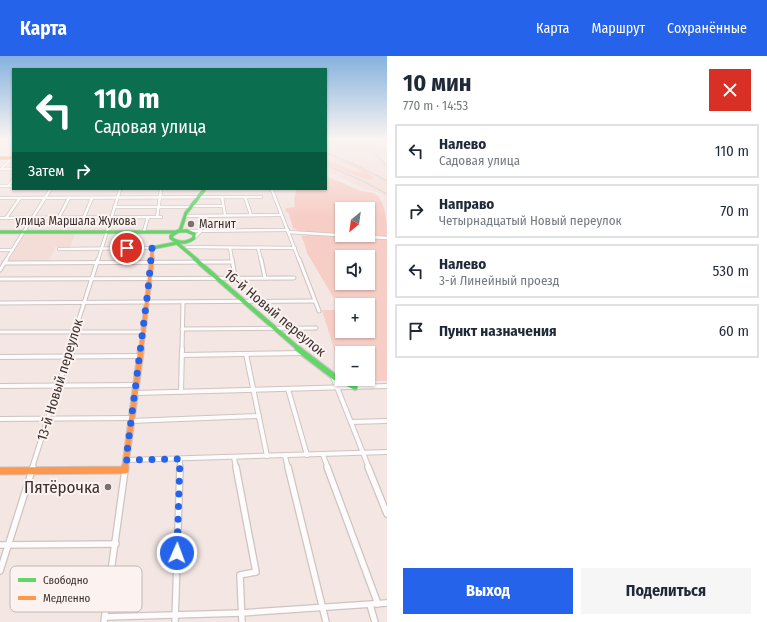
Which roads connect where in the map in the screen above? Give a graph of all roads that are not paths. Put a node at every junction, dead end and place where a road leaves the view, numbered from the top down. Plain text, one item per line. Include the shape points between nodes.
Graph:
1 (12, 169) edge
2 (0, 170) edge
3 (12, 181) edge
4 (0, 186) edge
5 (8, 186) junction
6 (12, 186) edge
7 (50, 190) edge
8 (120, 190) edge
9 (161, 190) edge
10 (203, 190) edge
11 (271, 190) edge
12 (160, 197) junction
13 (198, 197) junction
14 (222, 197) junction
15 (245, 197) junction
16 (261, 197) dead end
17 (0, 198) edge
18 (20, 198) junction
19 (45, 198) junction
20 (69, 198) junction
21 (92, 198) junction
22 (117, 198) junction
23 (223, 206) junction
24 (114, 207) junction
25 (158, 207) junction
26 (190, 207) junction
27 (225, 215) junction
28 (251, 215) junction
29 (281, 215) junction
30 (185, 216) junction
31 (59, 217) junction
32 (84, 217) junction
33 (111, 217) junction
34 (148, 217) junction
35 (0, 218) edge
36 (6, 218) junction
37 (33, 218) junction
38 (180, 230) junction
39 (106, 231) junction
40 (144, 231) junction
41 (152, 231) junction
42 (188, 231) junction
43 (201, 231) junction
44 (288, 231) junction
45 (0, 232) edge
46 (23, 232) junction
47 (171, 238) junction
48 (387, 238) edge
49 (193, 240) junction
50 (177, 242) junction
51 (152, 248) junction
52 (186, 248) junction
53 (230, 248) junction
54 (258, 248) junction
55 (295, 248) junction
56 (59, 249) dead end
57 (101, 249) junction
58 (0, 250) edge
59 (13, 250) junction
60 (152, 262) junction
61 (198, 262) junction
62 (232, 262) junction
63 (4, 263) junction
64 (97, 263) junction
65 (0, 270) edge
66 (216, 277) junction
67 (235, 277) junction
68 (92, 278) junction
69 (150, 278) junction
70 (265, 278) junction
71 (294, 278) dead end
72 (0, 279) edge
73 (315, 301) junction
74 (147, 302) junction
75 (183, 302) junction
76 (243, 302) junction
77 (0, 303) edge
78 (84, 303) junction
79 (319, 311) dead end
80 (316, 328) dead end
81 (182, 329) junction
82 (275, 329) junction
83 (0, 332) edge
84 (75, 332) junction
85 (143, 332) junction
86 (303, 352) junction
87 (246, 354) junction
88 (182, 355) junction
89 (140, 356) junction
90 (0, 357) edge
91 (67, 357) junction
92 (332, 375) junction
93 (136, 385) junction
94 (0, 386) edge
95 (58, 386) junction
96 (387, 386) edge
97 (355, 387) junction
98 (337, 388) junction
99 (288, 389) junction
100 (254, 390) junction
101 (181, 392) junction
102 (135, 394) junction
103 (259, 416) junction
104 (48, 418) junction
105 (0, 419) edge
106 (132, 419) junction
107 (387, 421) edge
108 (351, 422) junction
109 (387, 452) edge
110 (364, 454) junction
111 (307, 455) junction
112 (323, 455) junction
113 (267, 456) junction
114 (285, 456) junction
115 (234, 457) junction
116 (180, 459) junction
117 (126, 460) junction
118 (31, 470) junction
119 (125, 470) junction
120 (0, 471) edge
121 (387, 514) edge
122 (116, 544) junction
123 (0, 545) edge
124 (8, 545) junction
125 (113, 566) edge
126 (0, 571) edge
127 (387, 603) edge
128 (378, 604) junction
129 (370, 605) junction
130 (323, 608) junction
131 (241, 613) junction
132 (175, 619) edge
133 (105, 620) edge
134 (242, 622) edge
135 (326, 622) edge
136 (376, 622) edge

1 - 2 street
3 - 5 street
4 - 5 street
5 - 6 street
7 - 19 street
8 - 22 street, 13-й Новый переулок
9 - 12 street
10 - 13 street
11 - 29 street
12 - 13 street
12 - 22 street
12 - 25 street
13 - 14 street
13 - 26 street
14 - 15 street
14 - 23 street
15 - 16 street
15 - 28 street
17 - 18 street
18 - 19 street
18 - 36 street
19 - 20 street
19 - 37 street
20 - 21 street
20 - 31 street
21 - 22 street
21 - 32 street
22 - 24 street, 13-й Новый переулок
23 - 26 street
23 - 27 street
24 - 25 street
24 - 33 street, 13-й Новый переулок
25 - 26 street
25 - 34 street via 159,217
26 - 30 street
27 - 28 street
27 - 30 street
28 - 29 street
29 - 44 street
30 - 38 street
31 - 32 street
31 - 37 street
32 - 33 street
33 - 34 street
33 - 39 street, 13-й Новый переулок
34 - 40 street
35 - 36 street
36 - 37 street
37 - 46 street
38 - 41 street, улица Маршала Жукова
38 - 42 street
38 - 47 street via 172,234
39 - 40 street, улица Маршала Жукова
39 - 46 street, улица Маршала Жукова
39 - 57 street, 13-й Новый переулок
40 - 41 street, улица Маршала Жукова
41 - 47 street, улица Маршала Жукова
42 - 43 street
42 - 49 street via 193,234
43 - 44 street
43 - 49 street
44 - 48 street
44 - 55 street
45 - 46 street, улица Маршала Жукова
46 - 59 street
47 - 50 street, улица Маршала Жукова
47 - 51 street
49 - 50 street
49 - 52 street
50 - 51 street
50 - 52 street, 16-й Новый переулок
51 - 57 street
51 - 60 street
52 - 53 street
52 - 61 street, 16-й Новый переулок
53 - 54 street
53 - 62 street
54 - 55 street
54 - 70 street
55 - 73 street
56 - 57 street
57 - 64 street, 13-й Новый переулок
58 - 59 street
59 - 63 street
60 - 61 street
60 - 64 street
60 - 69 street
61 - 62 street
61 - 66 street, 16-й Новый переулок
62 - 67 street
63 - 64 street
63 - 65 street
64 - 68 street, 13-й Новый переулок
66 - 67 street
66 - 69 street
66 - 76 street, 16-й Новый переулок
67 - 70 street
68 - 69 street
68 - 72 street
68 - 78 street, 13-й Новый переулок
69 - 74 street
70 - 71 street
73 - 76 street
73 - 79 street
74 - 75 street
74 - 78 street
74 - 85 street
75 - 76 street
75 - 81 street
76 - 82 street, 16-й Новый переулок
77 - 78 street
78 - 84 street, 13-й Новый переулок
80 - 82 street
81 - 82 street
81 - 88 street
82 - 86 street, 16-й Новый переулок
83 - 84 street
84 - 85 street
84 - 91 street, 13-й Новый переулок
85 - 89 street
86 - 87 street
86 - 92 street, 16-й Новый переулок
87 - 88 street
87 - 100 street
88 - 101 street
89 - 91 street
89 - 93 street
90 - 91 street
91 - 95 street, 13-й Новый переулок
92 - 97 street, 16-й Новый переулок
92 - 98 street
93 - 95 street
93 - 102 street
94 - 95 street
95 - 104 street, 13-й Новый переулок
96 - 97 street
97 - 98 street
98 - 99 street
98 - 108 street
99 - 100 street
99 - 111 street
100 - 101 street
100 - 103 street
101 - 102 street
102 - 106 street
103 - 106 street
103 - 113 street
104 - 105 street
104 - 106 street
104 - 118 street, 13-й Новый переулок
106 - 117 street
107 - 108 street
108 - 110 street
109 - 110 street
110 - 112 street
110 - 121 street
111 - 112 street
111 - 114 street
112 - 128 street
113 - 114 street
113 - 115 street
114 - 130 street
115 - 116 street
115 - 131 street via 256,572 240,575
116 - 117 street
116 - 132 street
117 - 119 street
118 - 119 street
118 - 120 street
118 - 124 street, 13-й Новый переулок
119 - 122 street
122 - 124 street
122 - 125 street
123 - 124 street
124 - 126 street, 13-й Новый переулок
127 - 128 street
128 - 129 street
129 - 130 street
129 - 136 street
130 - 131 street
130 - 135 street
131 - 132 street
131 - 134 street
132 - 133 street

